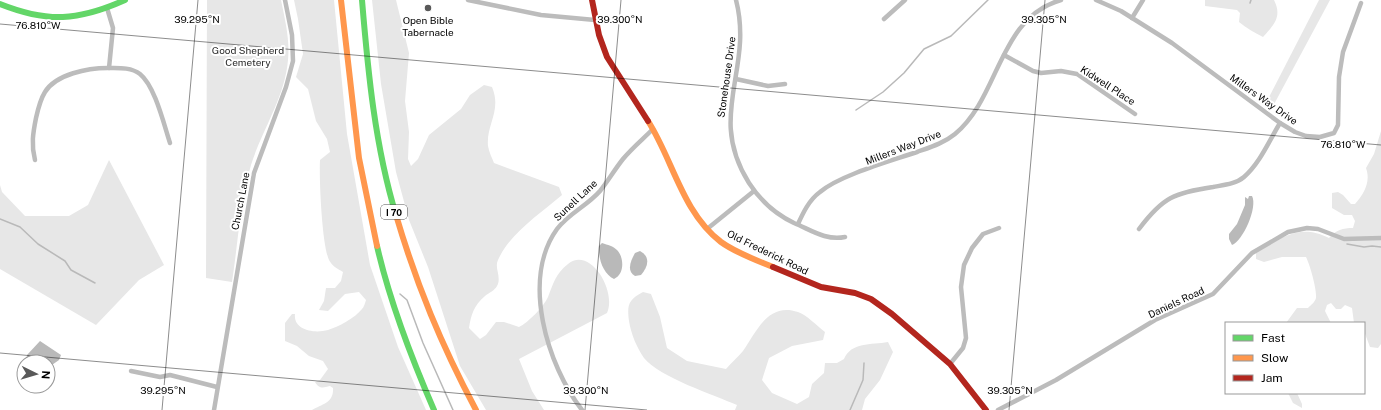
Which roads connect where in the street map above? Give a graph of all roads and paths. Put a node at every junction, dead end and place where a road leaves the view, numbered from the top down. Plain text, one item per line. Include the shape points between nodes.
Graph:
1 (125, 0) edge
2 (285, 0) edge
3 (341, 0) edge
4 (362, 0) edge
5 (468, 0) edge
6 (592, 0) edge
7 (736, 0) edge
8 (905, 0) edge
9 (1061, 0) edge
10 (1096, 0) edge
11 (1143, 0) edge
12 (1361, 3) dead end
13 (0, 4) edge
14 (108, 8) junction
15 (1132, 18) junction
16 (884, 19) dead end
17 (595, 20) junction
18 (1004, 55) junction
19 (109, 68) junction
20 (736, 79) junction
21 (785, 84) dead end
22 (1135, 114) dead end
23 (1280, 124) junction
24 (653, 130) junction
25 (170, 143) dead end
26 (34, 160) dead end
27 (754, 191) junction
28 (798, 224) junction
29 (999, 228) dead end
30 (707, 229) junction
31 (1139, 229) dead end
32 (845, 237) dead end
33 (1381, 238) edge
34 (950, 364) junction
35 (130, 371) dead end
36 (217, 387) junction
37 (214, 410) edge
38 (434, 410) edge
39 (476, 410) edge
40 (582, 410) edge
41 (986, 410) edge
42 (998, 410) edge

1 - 14 main road
2 - 36 street, Church Lane via 292,35 293,61 254,173
3 - 38 main road, I 70 via 355,138 376,250 409,354
4 - 39 main road, I 70 via 376,129 394,211 428,311 457,377
5 - 17 street via 541,15
6 - 17 main road, Old Frederick Road
7 - 20 street, Stonehouse Drive via 741,40
8 - 16 street
9 - 18 street, Millers Way Drive via 1045,6 1028,18
10 - 15 street, Millers Way Drive
11 - 15 street
12 - 23 street, Millers Way Drive via 1344,52 1339,77 1338,125 1334,133 1320,137 1306,136
13 - 14 main road via 36,17 60,20 81,17
14 - 19 street via 113,28
15 - 23 street, Millers Way Drive via 1185,52
17 - 24 main road, Old Frederick Road via 607,57
18 - 22 street, Kidwell Place via 1041,74 1065,71 1077,74
18 - 28 street, Millers Way Drive via 970,118 956,133 939,144 835,182 814,197
19 - 25 street via 134,70 144,78 151,90
19 - 26 street via 88,70 64,78 45,91 33,133
20 - 21 street via 768,86
20 - 27 street, Stonehouse Drive via 730,112 731,141 738,163
23 - 31 street via 1244,178 1228,185 1184,192 1171,197 1159,205
24 - 30 main road, Old Frederick Road via 693,210
24 - 40 street, Sunell Lane via 632,149 596,195 564,220 544,253 540,282 544,328 569,391
27 - 28 street, Stonehouse Drive via 776,212
27 - 30 street
28 - 32 street, Stonehouse Drive via 831,238
29 - 34 street via 983,234 972,248 964,265 961,287 966,338 963,348
30 - 34 main road, Old Frederick Road via 735,250 795,277 872,299
33 - 42 street, Daniels Road via 1344,239 1312,228 1288,232 1252,253 1213,294 1155,320 1056,380
34 - 41 main road, Old Frederick Road
35 - 36 street via 160,377 170,374
36 - 37 street, Church Lane

